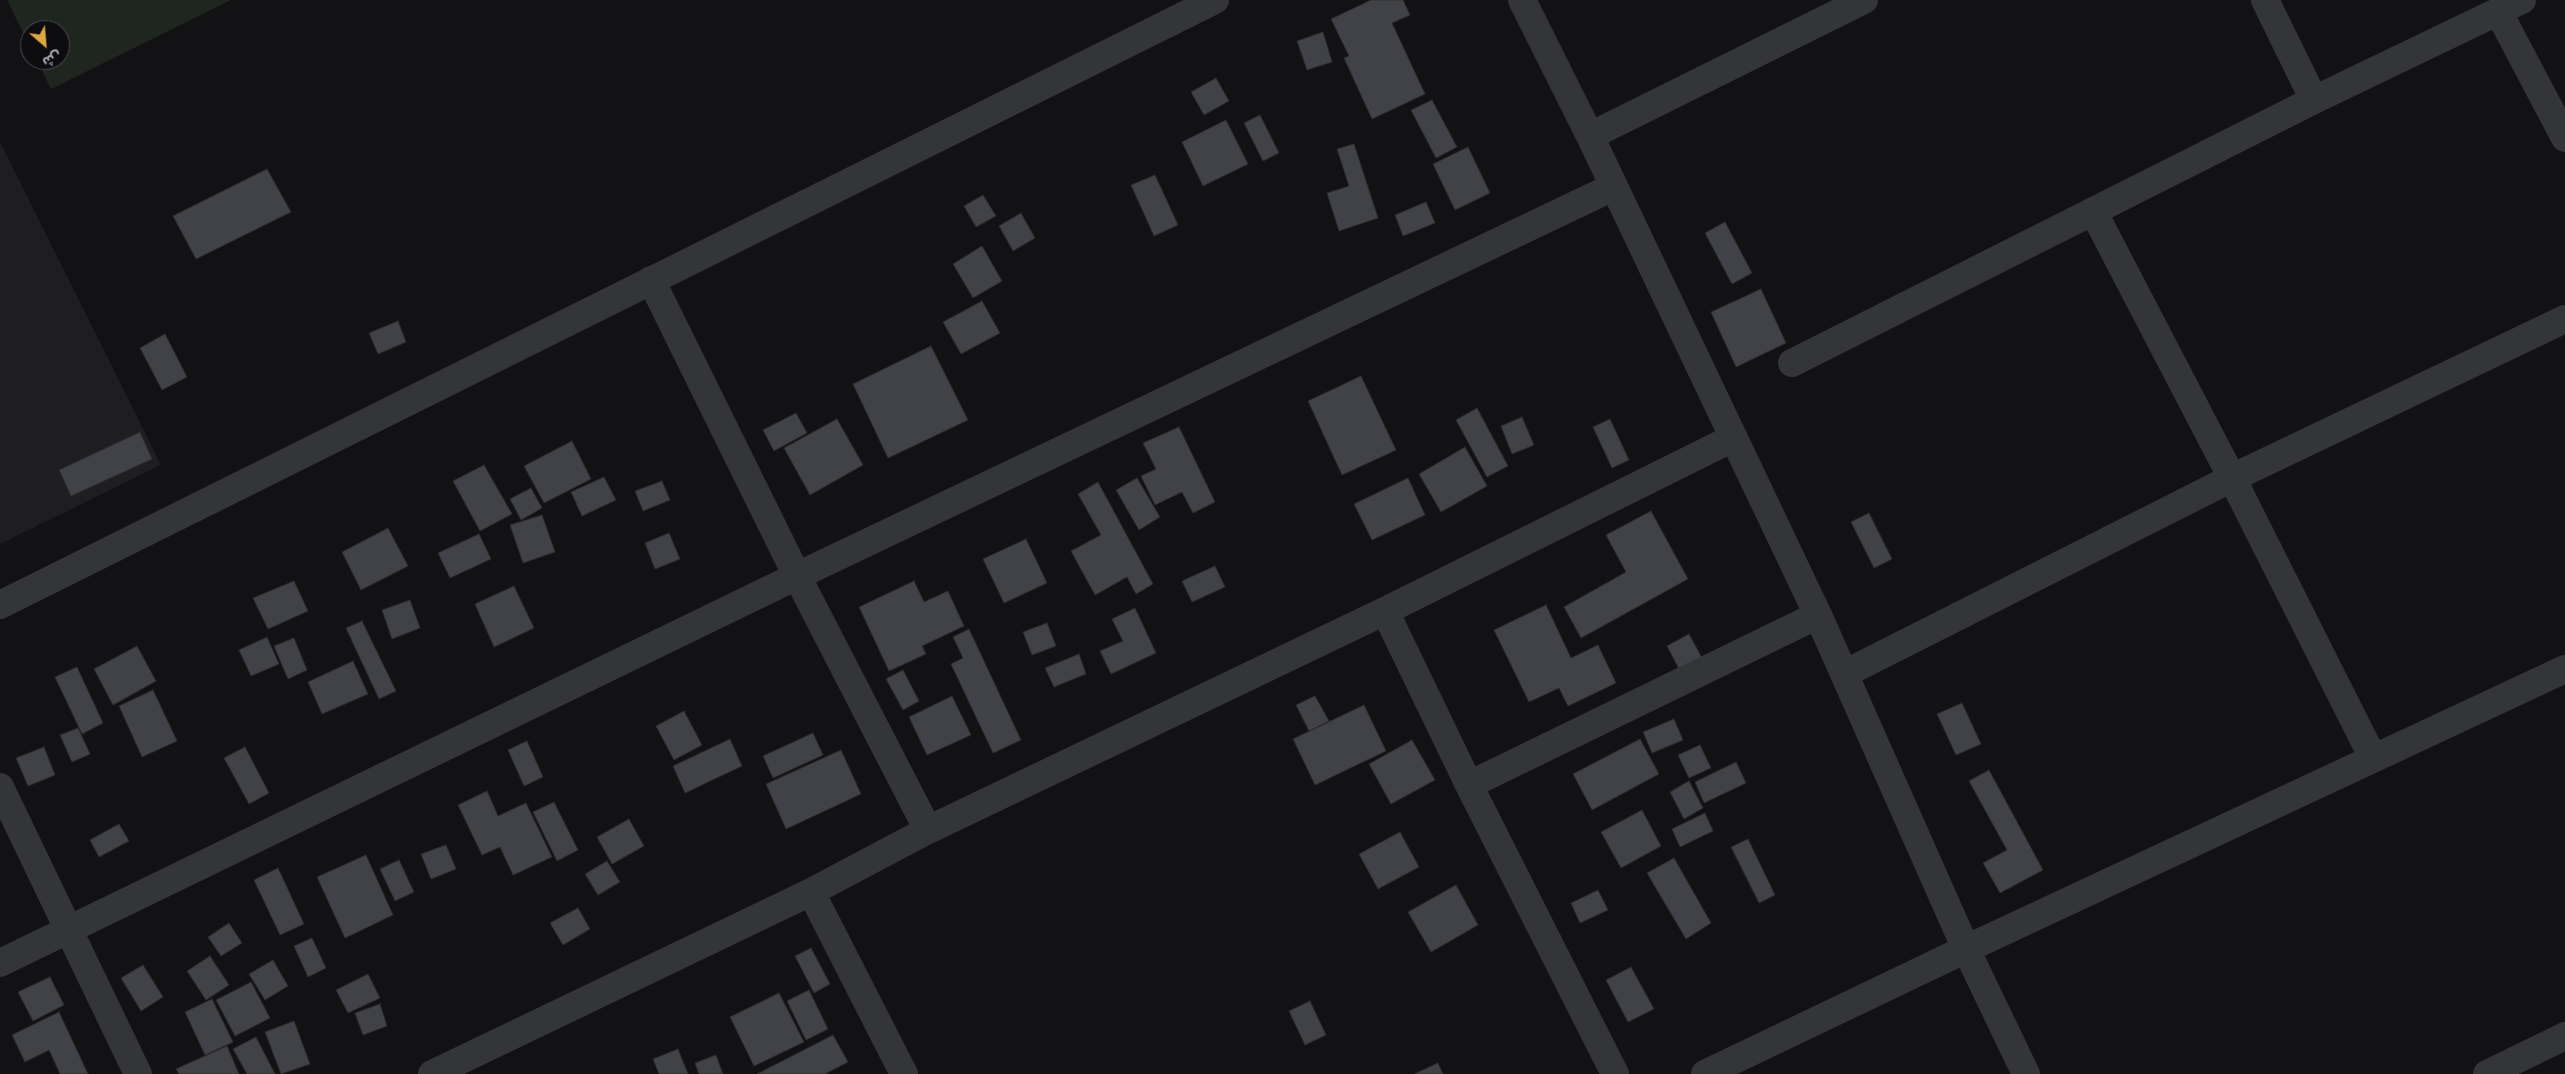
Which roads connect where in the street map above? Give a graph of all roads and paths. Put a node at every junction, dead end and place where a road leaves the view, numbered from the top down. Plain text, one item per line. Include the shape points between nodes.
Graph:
1 (1215, 0) edge
2 (1522, 0) edge
3 (1864, 0) edge
4 (2265, 0) edge
5 (2510, 6) edge
6 (2314, 100) junction
7 (1590, 136) junction
8 (2565, 138) edge
9 (1613, 187) junction
10 (2093, 211) junction
11 (651, 280) junction
12 (2565, 320) edge
13 (1792, 363) dead end
14 (1733, 438) junction
15 (2232, 478) junction
16 (797, 576) junction
17 (0, 604) edge
18 (1385, 611) junction
19 (1818, 615) junction
20 (2565, 669) edge
21 (1844, 674) junction
22 (2373, 758) junction
23 (1469, 785) junction
24 (0, 787) edge
25 (928, 830) junction
26 (811, 892) junction
27 (68, 929) junction
28 (1966, 949) junction
29 (0, 962) edge
30 (2565, 1036) edge
31 (2496, 1072) edge
32 (138, 1074) edge
33 (432, 1074) edge
34 (904, 1074) edge
35 (1615, 1074) edge
36 (1705, 1074) edge
37 (2026, 1074) edge

1 - 11 street
2 - 7 street
3 - 7 street
4 - 6 street
5 - 6 street
5 - 8 street
6 - 10 street
7 - 9 street
9 - 14 street
9 - 16 street
10 - 13 street
10 - 15 street
11 - 16 street
11 - 17 street
12 - 15 street
14 - 18 street
14 - 19 street
15 - 21 street
15 - 22 street
16 - 25 street
16 - 27 street
18 - 23 street
18 - 25 street
19 - 21 street
19 - 23 street
20 - 22 street
21 - 28 street
22 - 28 street
23 - 35 street
24 - 27 street
25 - 26 street
26 - 33 street
26 - 34 street
27 - 29 street
27 - 32 street
28 - 36 street
28 - 37 street
30 - 31 street

